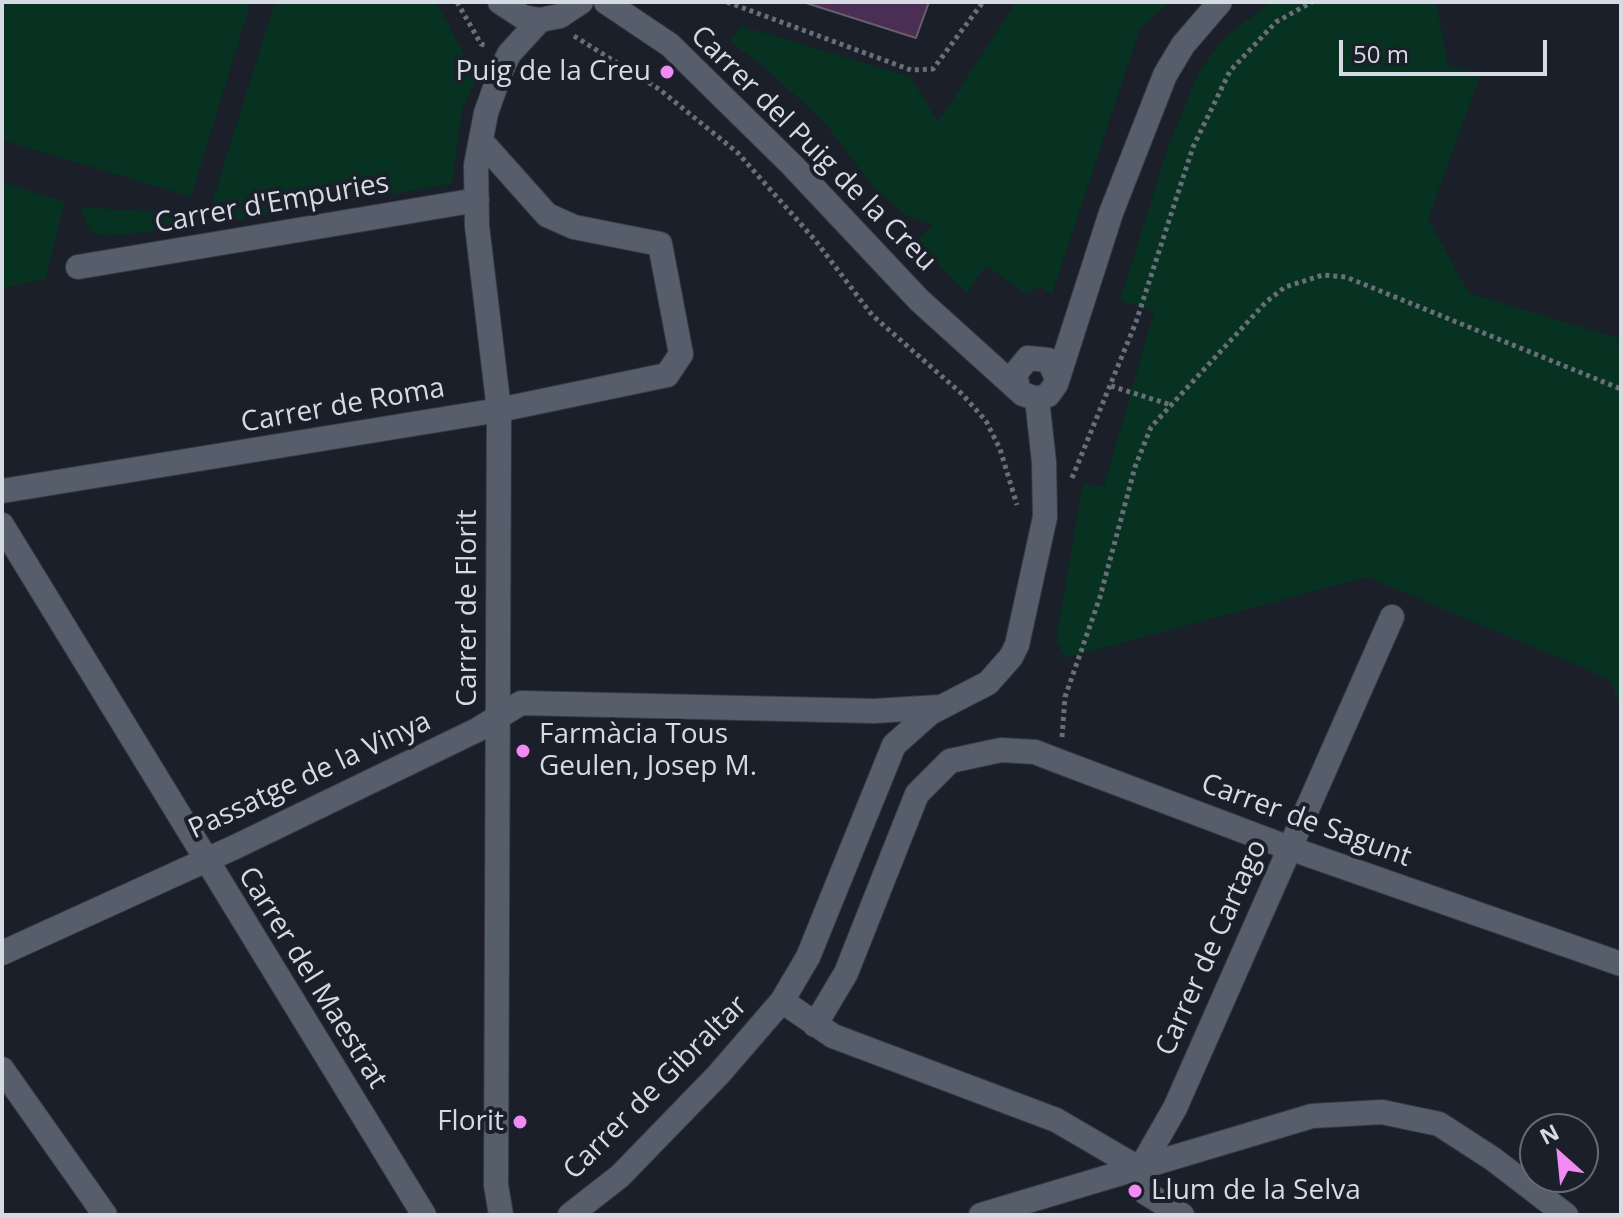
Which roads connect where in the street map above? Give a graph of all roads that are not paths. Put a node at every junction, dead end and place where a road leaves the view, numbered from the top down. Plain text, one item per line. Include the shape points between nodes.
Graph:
1 (500, 2) edge
2 (581, 2) edge
3 (606, 2) edge
4 (1220, 2) edge
5 (540, 20) junction
6 (481, 141) junction
7 (477, 200) junction
8 (78, 267) dead end
9 (1084, 304) junction
10 (972, 346) junction
11 (1031, 358) junction
12 (1057, 378) junction
13 (1028, 394) junction
14 (499, 410) junction
15 (2, 491) edge
16 (2, 525) edge
17 (1392, 617) dead end
18 (940, 707) junction
19 (499, 716) junction
20 (1289, 848) junction
21 (204, 860) junction
22 (2, 953) edge
23 (1621, 964) edge
24 (782, 1001) junction
25 (815, 1025) junction
26 (2, 1069) edge
27 (1140, 1169) junction
28 (105, 1215) edge
29 (424, 1215) edge
30 (501, 1215) edge
31 (570, 1215) edge
32 (981, 1215) edge
33 (1182, 1215) edge
34 (1566, 1215) edge

1 - 5 street via 523,17
2 - 5 street via 560,16
3 - 10 street, Carrer del Puig de la Creu via 670,45 902,284
4 - 9 street via 1165,75 1111,213
5 - 6 street, Carrer de Florit via 510,52
6 - 7 street, Carrer de Florit
6 - 14 street, Carrer de Roma via 547,215 574,227 660,244 681,354 667,375
7 - 8 street, Carrer d'Empuries
7 - 14 street, Carrer de Florit
9 - 11 street via 1053,344
9 - 12 street
10 - 11 street, Carrer del Puig de la Creu
10 - 13 street, Carrer del Puig de la Creu
11 - 12 street via 1053,365
11 - 13 street via 1015,374
12 - 13 street via 1053,390
13 - 18 street via 1044,462 1045,517 1017,645 988,683
14 - 15 street, Carrer de Roma
14 - 19 street, Carrer de Florit
16 - 21 street, Carrer del Maestrat
17 - 20 street, Carrer de Cartago
18 - 19 street, Passatge de la Vinya via 874,711 521,703
18 - 24 street, Carrer de Gibraltar via 910,728 883,765 808,957
19 - 21 street, Passatge de la Vinya
19 - 30 street, Carrer de Florit via 496,1185
20 - 23 street, Carrer de Sagunt
20 - 25 street, Carrer de Sagunt via 1035,752 1001,750 950,761 917,794 846,973
20 - 27 street, Carrer de Cartago via 1175,1108
21 - 22 street, Passatge de la Vinya
21 - 29 street, Carrer del Maestrat
24 - 25 street
24 - 31 street, Carrer de Gibraltar via 620,1176
25 - 27 street via 854,1045 1056,1120
26 - 28 street
27 - 32 street
27 - 33 street via 1146,1193
27 - 34 street via 1312,1116 1382,1112 1439,1124

